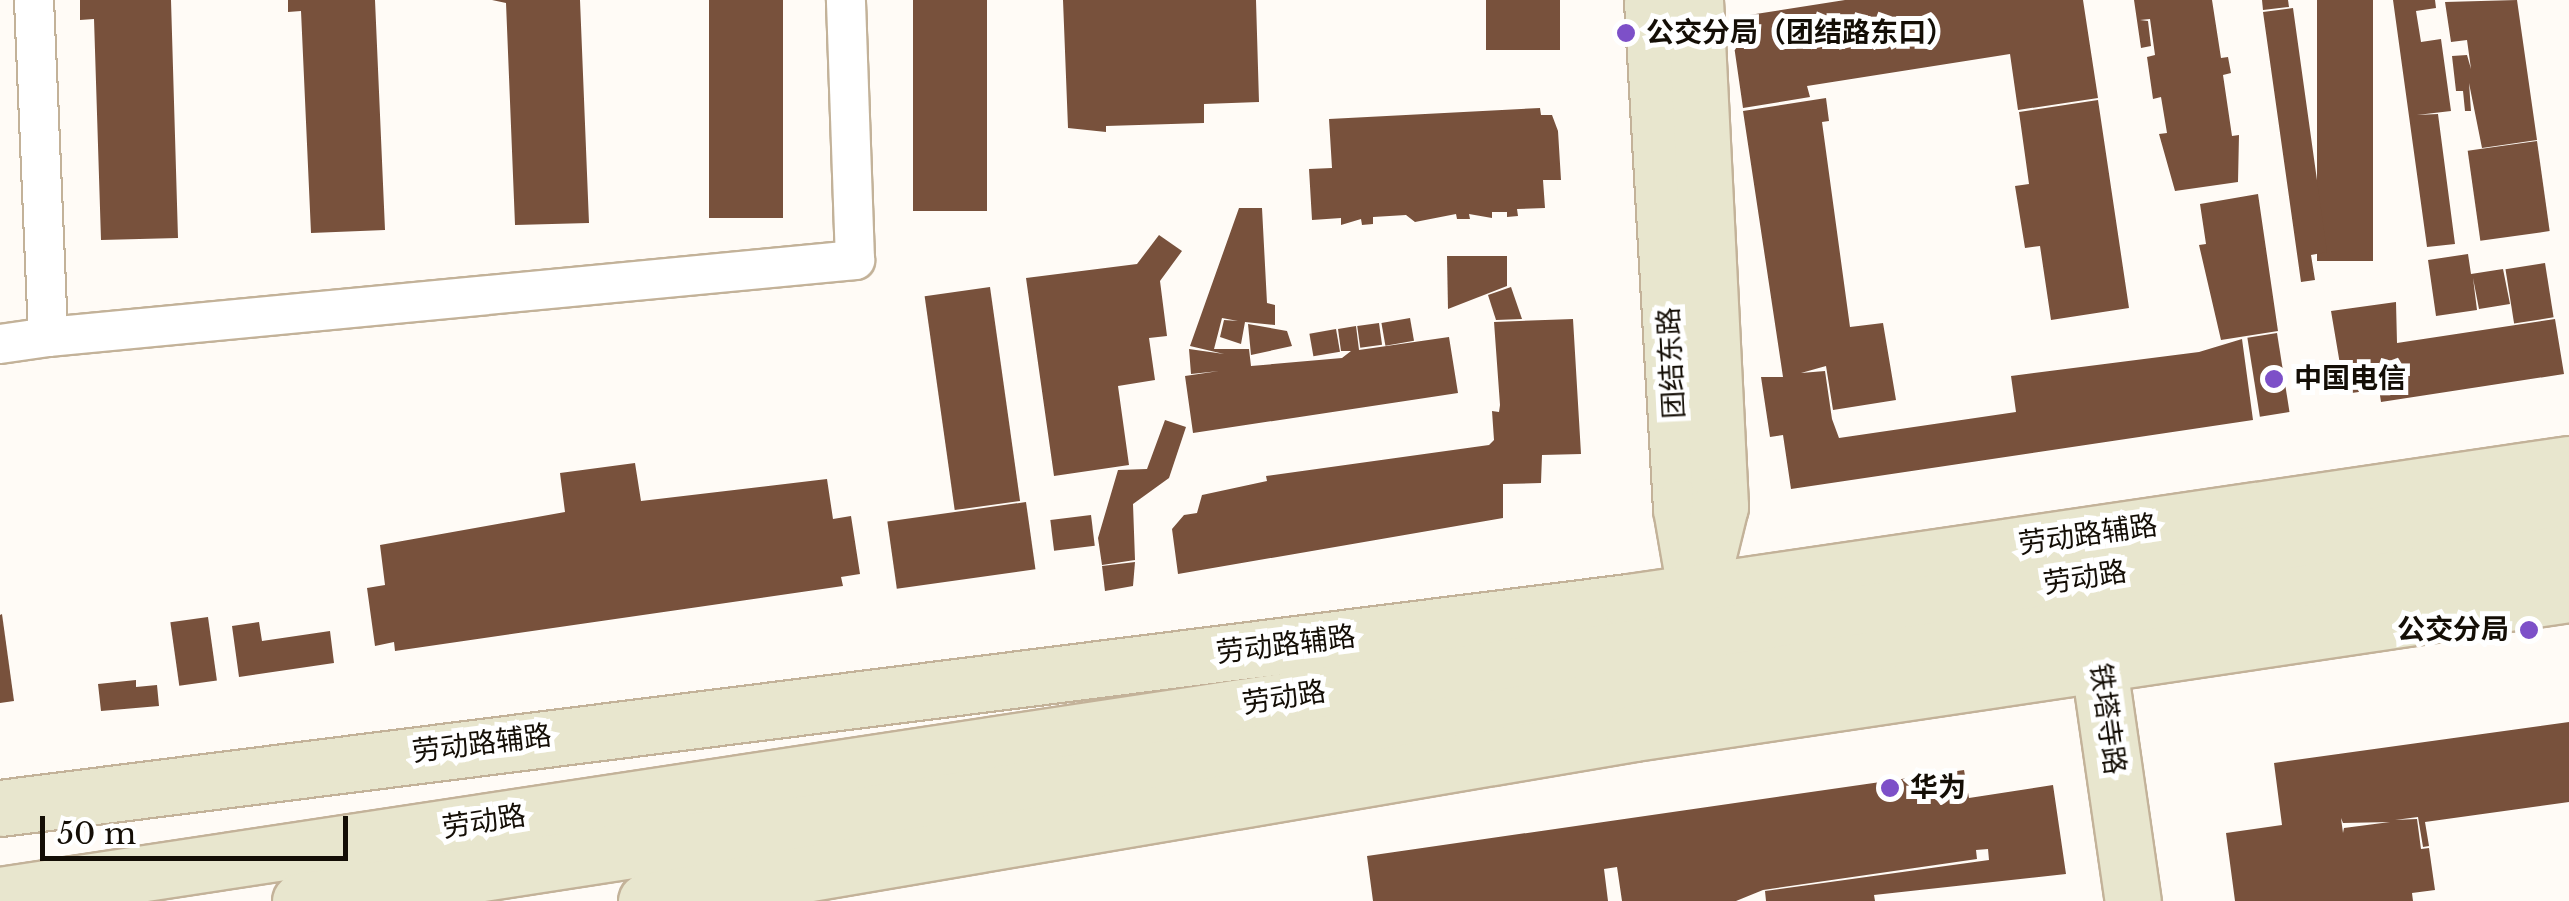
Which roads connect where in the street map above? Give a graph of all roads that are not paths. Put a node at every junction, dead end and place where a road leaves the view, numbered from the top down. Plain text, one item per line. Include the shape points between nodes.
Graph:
1 (34, 0) edge
2 (846, 0) edge
3 (1652, 0) edge
4 (1696, 0) edge
5 (48, 337) junction
6 (0, 344) edge
7 (2569, 464) edge
8 (2569, 506) edge
9 (2569, 552) edge
10 (2569, 594) edge
11 (2090, 601) junction
12 (1706, 657) junction
13 (0, 808) edge
14 (0, 894) edge
15 (672, 899) edge
16 (300, 901) edge
17 (2133, 901) edge

1 - 5 street
2 - 5 street via 856,260
3 - 12 street, 团结东路 via 1680,508
4 - 12 street via 1720,506
5 - 6 street
7 - 11 street, 劳动路辅路
8 - 11 street, 劳动路
9 - 11 street, 劳动路
10 - 11 street, 劳动路辅路
11 - 12 street, 劳动路
11 - 12 street, 劳动路辅路
11 - 17 street, 铁塔寺路
12 - 13 street, 劳动路辅路
12 - 14 street, 劳动路
12 - 15 street, 劳动路辅路
12 - 16 street, 劳动路

